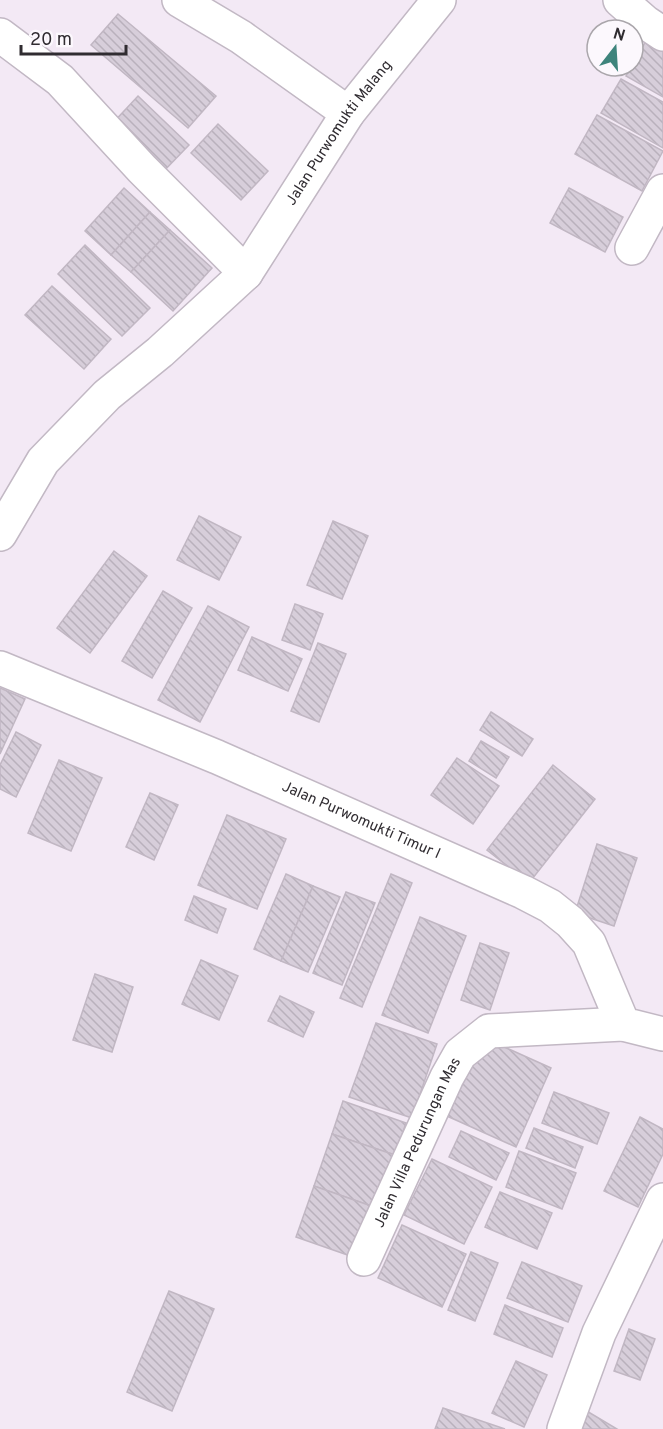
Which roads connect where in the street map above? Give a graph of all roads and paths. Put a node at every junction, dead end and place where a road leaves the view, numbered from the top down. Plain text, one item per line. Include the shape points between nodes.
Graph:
1 (179, 0) edge
2 (439, 0) edge
3 (620, 0) edge
4 (663, 34) edge
5 (0, 35) edge
6 (348, 113) junction
7 (663, 191) edge
8 (632, 248) dead end
9 (246, 273) junction
10 (0, 534) edge
11 (0, 668) edge
12 (623, 1024) junction
13 (663, 1034) edge
14 (663, 1200) edge
15 (364, 1259) dead end
16 (564, 1429) edge

1 - 6 street via 241,37
2 - 6 street, Jalan Purwomukti Malang
3 - 4 street
5 - 9 street via 60,80
6 - 9 street, Jalan Purwomukti Malang
7 - 8 street
9 - 10 street, Jalan Purwomukti Malang via 107,395 43,461
11 - 12 street, Jalan Purwomukti Timur I via 330,806 550,906 589,943
12 - 13 street
12 - 15 street, Jalan Villa Pedurungan Mas via 489,1031 460,1054
14 - 16 street via 599,1333

